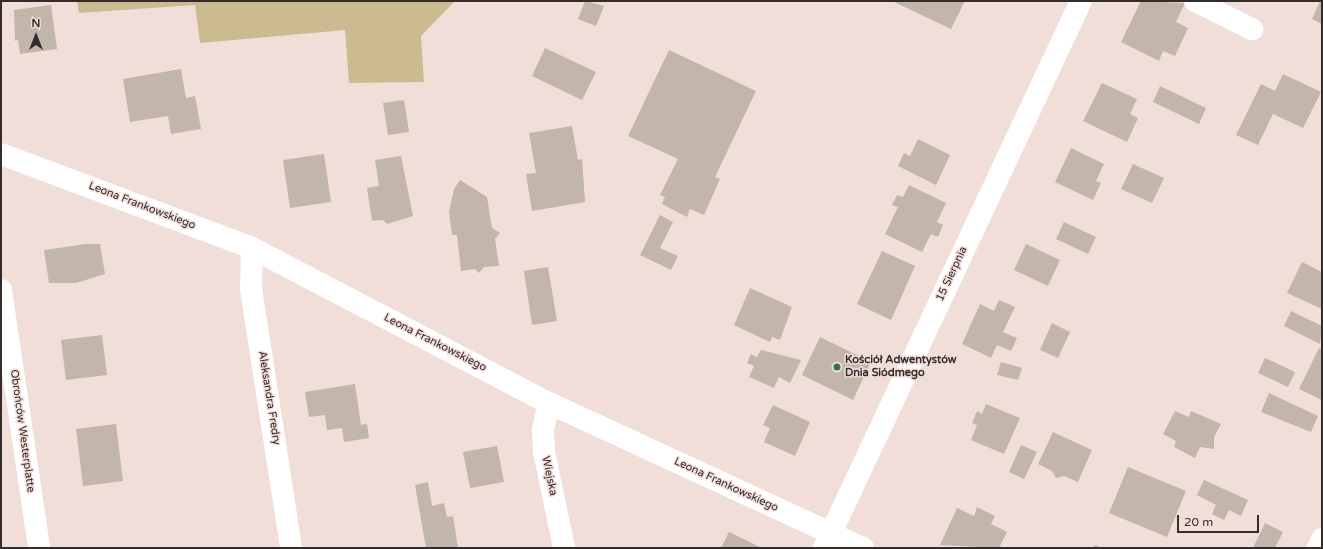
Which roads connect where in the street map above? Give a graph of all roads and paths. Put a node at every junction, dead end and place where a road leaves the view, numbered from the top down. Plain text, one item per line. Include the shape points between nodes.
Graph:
1 (1081, 1) edge
2 (1195, 1) edge
3 (1252, 29) dead end
4 (1, 154) edge
5 (252, 248) junction
6 (1, 290) edge
7 (549, 403) junction
8 (1322, 538) edge
9 (827, 541) edge
10 (39, 548) edge
11 (291, 548) edge
12 (564, 548) edge
13 (863, 548) edge
14 (1318, 548) edge

1 - 9 street, 15 Sierpnia
2 - 3 street
4 - 5 street, Leona Frankowskiego
5 - 7 street, Leona Frankowskiego
5 - 11 street, Aleksandra Fredry via 251,289
6 - 10 street, Obrońców Westerplatte
7 - 9 street, Leona Frankowskiego
7 - 12 street, Wiejska via 543,430 544,452
8 - 14 street
9 - 13 street, Leona Frankowskiego

